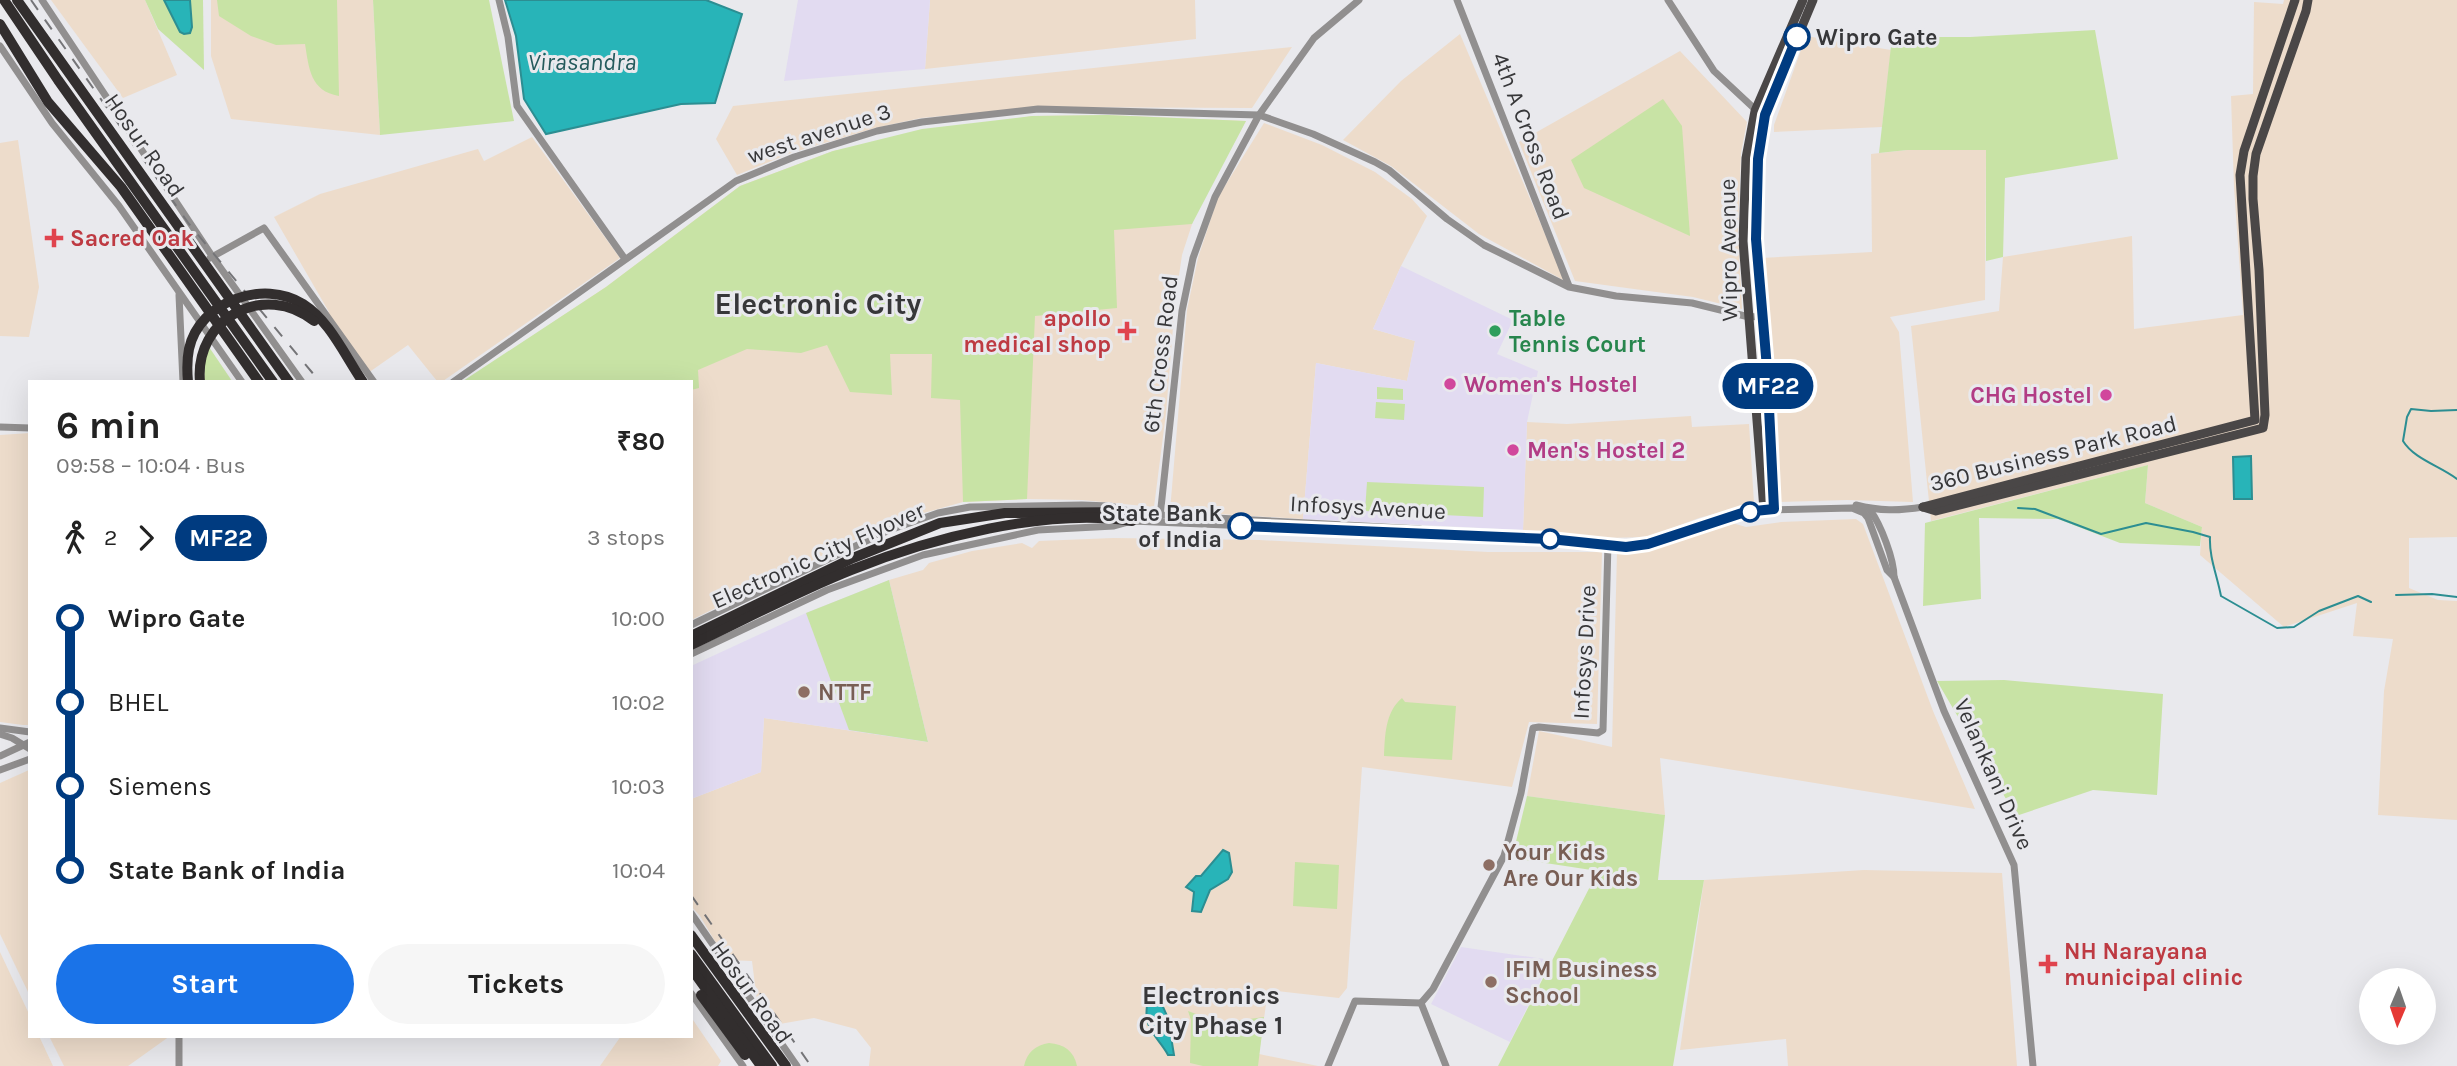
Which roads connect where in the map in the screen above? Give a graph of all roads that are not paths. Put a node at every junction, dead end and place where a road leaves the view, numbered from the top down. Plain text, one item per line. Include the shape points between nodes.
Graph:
1 (4, 0) edge
2 (17, 0) edge
3 (42, 0) edge
4 (499, 0) edge
5 (1359, 0) edge
6 (1457, 0) edge
7 (1668, 0) edge
8 (1803, 0) edge
9 (1813, 0) edge
10 (2295, 0) edge
11 (2308, 0) edge
12 (0, 23) edge
13 (0, 46) edge
14 (1755, 111) junction
15 (1259, 115) junction
16 (1765, 115) junction
17 (208, 259) junction
18 (625, 259) junction
19 (1569, 287) junction
20 (179, 293) junction
21 (1763, 316) junction
22 (1748, 317) junction
23 (183, 380) edge
24 (188, 380) edge
25 (200, 380) edge
26 (241, 380) edge
27 (258, 380) edge
28 (272, 380) edge
29 (288, 380) edge
30 (300, 380) edge
31 (354, 380) edge
32 (362, 380) edge
33 (373, 380) edge
34 (456, 380) edge
35 (0, 427) edge
36 (28, 428) edge
37 (1815, 506) junction
38 (1769, 507) junction
39 (1923, 507) junction
40 (1870, 510) junction
41 (1891, 510) junction
42 (1132, 517) junction
43 (1160, 519) junction
44 (1877, 521) junction
45 (1234, 523) junction
46 (1608, 545) junction
47 (1894, 577) junction
48 (693, 624) edge
49 (693, 635) edge
50 (693, 644) edge
51 (693, 653) edge
52 (0, 728) edge
53 (28, 732) edge
54 (0, 734) edge
55 (28, 745) edge
56 (0, 756) edge
57 (28, 760) edge
58 (0, 770) edge
59 (693, 916) edge
60 (693, 937) edge
61 (693, 946) edge
62 (693, 957) edge
63 (693, 971) edge
64 (693, 983) edge
65 (693, 996) edge
66 (1421, 1003) junction
67 (179, 1038) edge
68 (179, 1066) edge
69 (743, 1066) edge
70 (753, 1066) edge
71 (761, 1066) edge
72 (772, 1066) edge
73 (779, 1066) edge
74 (786, 1066) edge
75 (797, 1066) edge
76 (1328, 1066) edge
77 (1446, 1066) edge
78 (2034, 1066) edge

1 - 28 highway
2 - 17 highway, Hosur Road
3 - 17 street
4 - 18 street via 517,106
5 - 15 street, 6th Cross Road via 1314,38
6 - 19 street, 4th A Cross Road
7 - 14 street via 1714,71
8 - 14 main road, Wipro Avenue
9 - 16 main road, Wipro Avenue
10 - 39 main road, 360 Business Park Road via 2240,175 2255,420
11 - 39 main road, 360 Business Park Road via 2256,154 2253,176 2263,428 1936,511
12 - 27 highway, Hosur Road via 48,102 121,187
13 - 20 street
14 - 16 street
14 - 22 main road, Wipro Avenue via 1746,158 1743,241
15 - 18 street, west avenue 3 via 1038,108 877,131 736,181
15 - 19 street, west avenue 3 via 1375,162 1484,245
15 - 43 street, 6th Cross Road via 1214,197 1193,258 1182,311
16 - 21 main road, Wipro Avenue via 1758,159 1756,239
17 - 29 highway, Hosur Road
17 - 30 street
17 - 33 street via 264,228
18 - 34 street, west avenue 3
19 - 22 street, west avenue 3 via 1692,303
20 - 23 street
20 - 26 street
21 - 22 street, west avenue 3
21 - 38 main road, Wipro Avenue
22 - 38 main road, Wipro Avenue
24 - 32 highway, bridge via 189,347 197,330 213,312 250,294 279,295 305,305 327,327
25 - 31 highway, bridge via 202,355 217,327 236,312 268,304 292,308 314,321
35 - 36 street
37 - 38 street
37 - 40 street via 1852,504
37 - 47 street via 1864,513
38 - 46 street via 1745,509 1647,540
39 - 41 street
40 - 41 street
40 - 44 street, Velankani Drive
41 - 44 street
42 - 43 street, Infosys Avenue
42 - 48 street via 1110,506 1016,505 938,513 887,531
42 - 49 highway, Electronic City Flyover via 1005,513 940,523 853,558
42 - 50 highway, Electronic City Flyover via 1045,520 940,541 851,570
42 - 51 street via 1114,526 1038,530 923,555 827,590
43 - 45 street, Infosys Avenue
44 - 47 street, Velankani Drive
45 - 46 street, Infosys Avenue
45 - 46 street, Infosys Avenue via 1574,537
46 - 66 street, Infosys Drive via 1603,730 1533,729 1504,856 1433,989
47 - 78 street, Velankani Drive via 1944,711 2014,865
52 - 53 street
54 - 55 street
55 - 56 street
57 - 58 street
59 - 75 street
60 - 74 highway
61 - 73 highway, Hosur Road
62 - 72 highway
63 - 71 highway
64 - 70 highway, Hosur Road
65 - 69 street
66 - 76 street via 1355,1001
66 - 77 street
67 - 68 street

